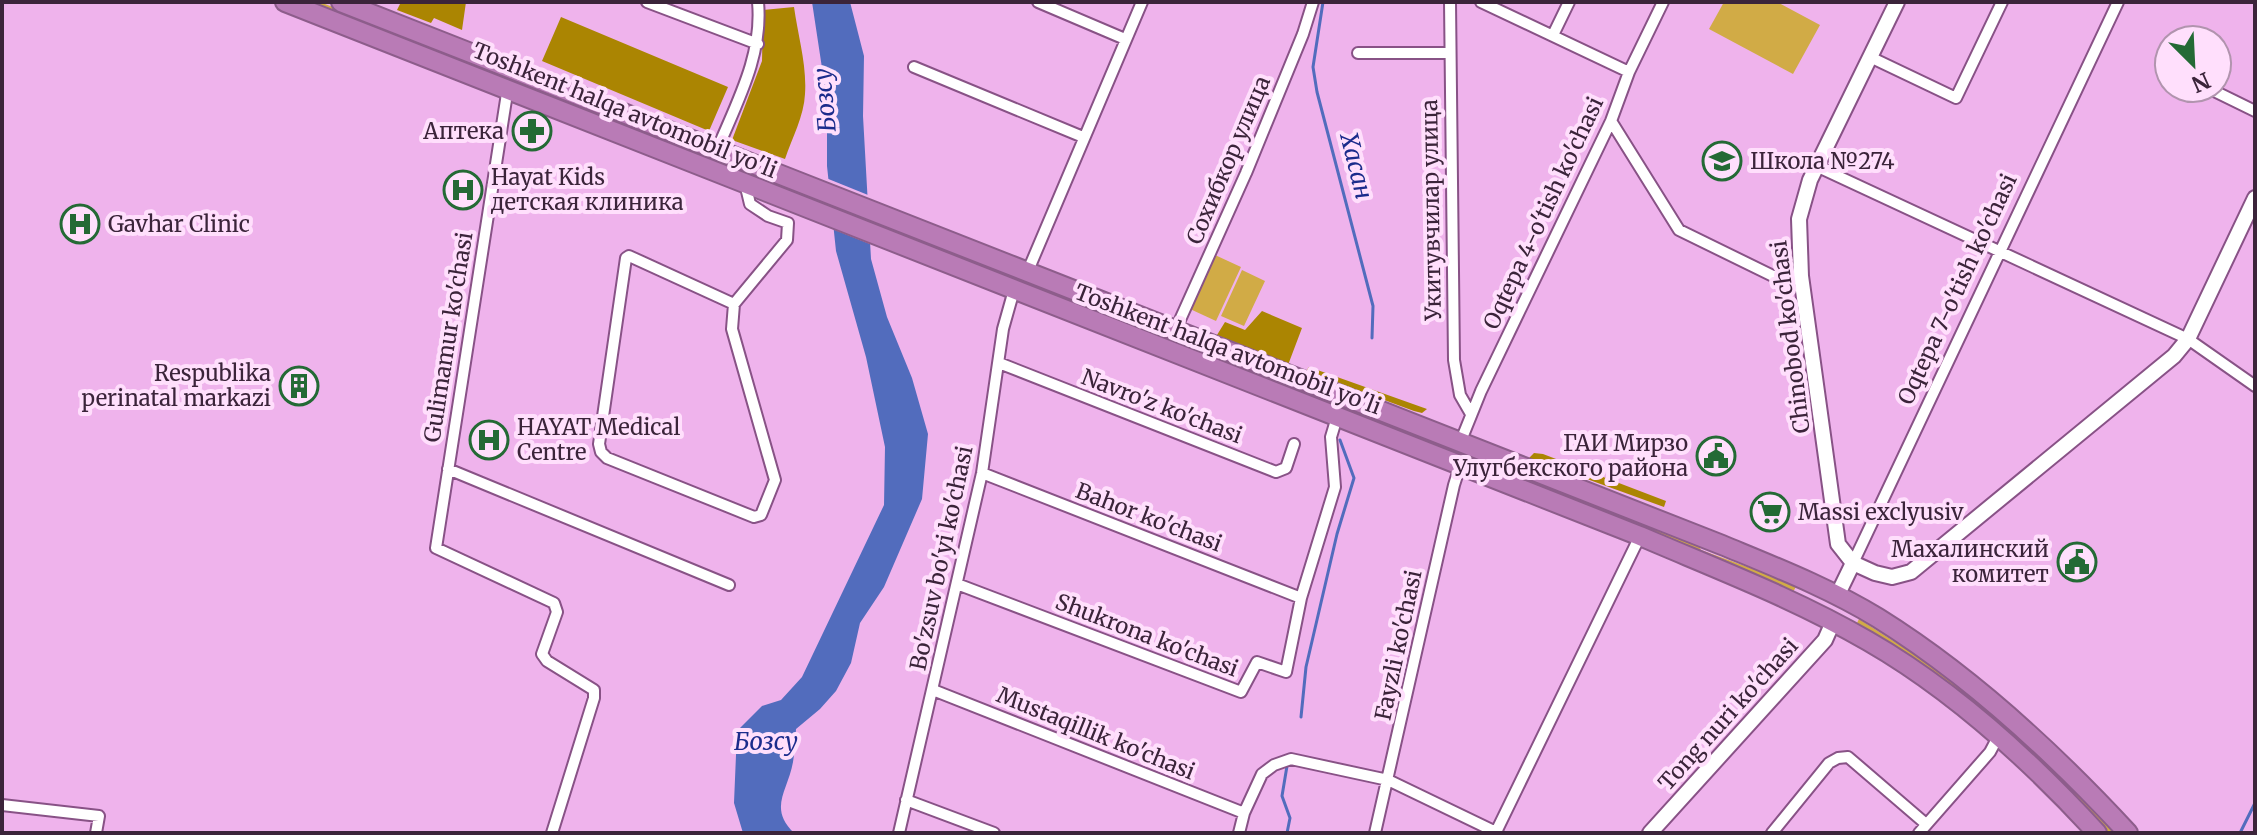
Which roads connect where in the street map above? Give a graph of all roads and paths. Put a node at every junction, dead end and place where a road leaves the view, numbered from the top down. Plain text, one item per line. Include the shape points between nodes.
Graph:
1 (285, 2) edge
2 (341, 2) edge
3 (647, 2) edge
4 (758, 2) edge
5 (1038, 2) edge
6 (1142, 2) edge
7 (1313, 2) edge
8 (1450, 2) edge
9 (1481, 2) edge
10 (1569, 2) edge
11 (1663, 2) edge
12 (1897, 2) edge
13 (2002, 2) edge
14 (2118, 2) edge
15 (1553, 35) junction
16 (1125, 39) junction
17 (758, 44) junction
18 (1358, 53) dead end
19 (1449, 53) junction
20 (1870, 57) junction
21 (914, 67) dead end
22 (513, 70) junction
23 (1629, 72) junction
24 (507, 89) junction
25 (2233, 100) edge
26 (2255, 111) edge
27 (1611, 121) junction
28 (1083, 137) junction
29 (717, 150) junction
30 (1816, 166) junction
31 (745, 183) junction
32 (2255, 198) edge
33 (1999, 252) junction
34 (1027, 273) junction
35 (1801, 276) junction
36 (1014, 290) junction
37 (734, 304) junction
38 (1175, 331) junction
39 (2188, 339) junction
40 (1206, 343) junction
41 (999, 363) junction
42 (1198, 363) junction
43 (2255, 386) edge
44 (1471, 414) junction
45 (1337, 417) junction
46 (1460, 443) junction
47 (1294, 444) dead end
48 (1460, 466) junction
49 (448, 469) junction
50 (982, 473) junction
51 (1640, 536) junction
52 (1853, 563) junction
53 (957, 584) junction
54 (729, 585) dead end
55 (1837, 596) junction
56 (1301, 598) junction
57 (1833, 622) junction
58 (933, 690) junction
59 (1999, 735) junction
60 (1388, 780) junction
61 (906, 800) junction
62 (2, 805) edge
63 (1244, 813) junction
64 (1922, 829) edge
65 (1497, 832) edge
66 (96, 833) edge
67 (552, 833) edge
68 (899, 833) edge
69 (994, 833) edge
70 (1239, 833) edge
71 (1375, 833) edge
72 (1650, 833) edge
73 (1772, 833) edge
74 (2097, 833) edge
75 (2128, 833) edge

1 - 24 highway, Toshkent halqa avtomobil yo'li
2 - 22 highway, Toshkent halqa avtomobil yo'li
3 - 17 street
4 - 17 street
5 - 16 street
6 - 16 street
7 - 38 street, Сохибкор улица via 1246,173
8 - 19 street, Укитувчилар улица
9 - 15 street
10 - 15 street
11 - 23 street, Oqtepa 4-o'tish ko'chasi
12 - 20 street, Chinobod ko'chasi
13 - 20 street via 1956,98
14 - 33 street, Oqtepa 7-o'tish ko'chasi
15 - 23 street
16 - 28 street
17 - 29 street
18 - 19 street
19 - 44 street, Укитувчилар улица via 1454,360 1460,395
20 - 30 street, Chinobod ko'chasi
21 - 28 street
22 - 24 street, Gulimamur ko'chasi
22 - 29 highway, Toshkent halqa avtomobil yo'li
23 - 27 street, Oqtepa 4-o'tish ko'chasi
24 - 31 highway, Toshkent halqa avtomobil yo'li
24 - 49 street, Gulimamur ko'chasi
25 - 26 street
27 - 35 street via 1679,230 1773,276
27 - 44 street, Oqtepa 4-o'tish ko'chasi
28 - 34 street
29 - 34 highway, Toshkent halqa avtomobil yo'li
30 - 33 street
30 - 35 street, Chinobod ko'chasi via 1799,219
31 - 36 highway, Toshkent halqa avtomobil yo'li
31 - 37 street via 750,204 788,223 787,240
32 - 39 street
33 - 39 street
33 - 52 street, Oqtepa 7-o'tish ko'chasi
34 - 38 highway, Toshkent halqa avtomobil yo'li
35 - 52 street, Chinobod ko'chasi via 1838,544
36 - 41 street, Bo'zsuv bo'yi ko'chasi
36 - 42 highway, Toshkent halqa avtomobil yo'li
37 - 37 street via 732,329 775,480 761,515 754,517 607,458 599,444 626,258
38 - 40 highway, Toshkent halqa avtomobil yo'li
39 - 43 street
39 - 52 street via 1911,572 1892,577
40 - 42 highway
40 - 46 highway, Toshkent halqa avtomobil yo'li
41 - 47 street, Navro'z ko'chasi via 1276,472 1286,468
41 - 50 street, Bo'zsuv bo'yi ko'chasi
42 - 45 highway, Toshkent halqa avtomobil yo'li
44 - 46 street, Oqtepa 4-o'tish ko'chasi
45 - 48 highway, Toshkent halqa avtomobil yo'li
45 - 56 street, Shukrona ko'chasi via 1331,437 1335,487
46 - 55 highway, Toshkent halqa avtomobil yo'li via 1722,545
48 - 51 highway, Toshkent halqa avtomobil yo'li
48 - 60 street, Fayzli ko'chasi
49 - 54 street, Gulimamur ko'chasi
49 - 67 street, Gulimamur ko'chasi via 436,548 554,603 557,612 542,654 594,690
50 - 53 street, Bo'zsuv bo'yi ko'chasi
50 - 56 street, Bahor ko'chasi
51 - 57 highway, Toshkent halqa avtomobil yo'li
51 - 65 street
52 - 55 street, Oqtepa 7-o'tish ko'chasi
53 - 56 street, Shukrona ko'chasi via 1241,692 1257,662 1286,672
53 - 58 street, Bo'zsuv bo'yi ko'chasi
55 - 57 highway
55 - 75 highway, Toshkent halqa avtomobil yo'li via 1898,632 1993,703
57 - 59 highway, Toshkent halqa avtomobil yo'li via 1908,666
57 - 72 street, Tong nuri ko'chasi via 1825,640
58 - 61 street, Bo'zsuv bo'yi ko'chasi
58 - 63 street, Mustaqillik ko'chasi
59 - 64 street
59 - 74 highway, Toshkent halqa avtomobil yo'li
60 - 63 street via 1291,759 1262,774
60 - 65 street
60 - 71 street, Fayzli ko'chasi
61 - 68 street, Bo'zsuv bo'yi ko'chasi
61 - 69 street
62 - 66 street via 99,816
63 - 70 street
64 - 73 street via 1848,757 1829,763

